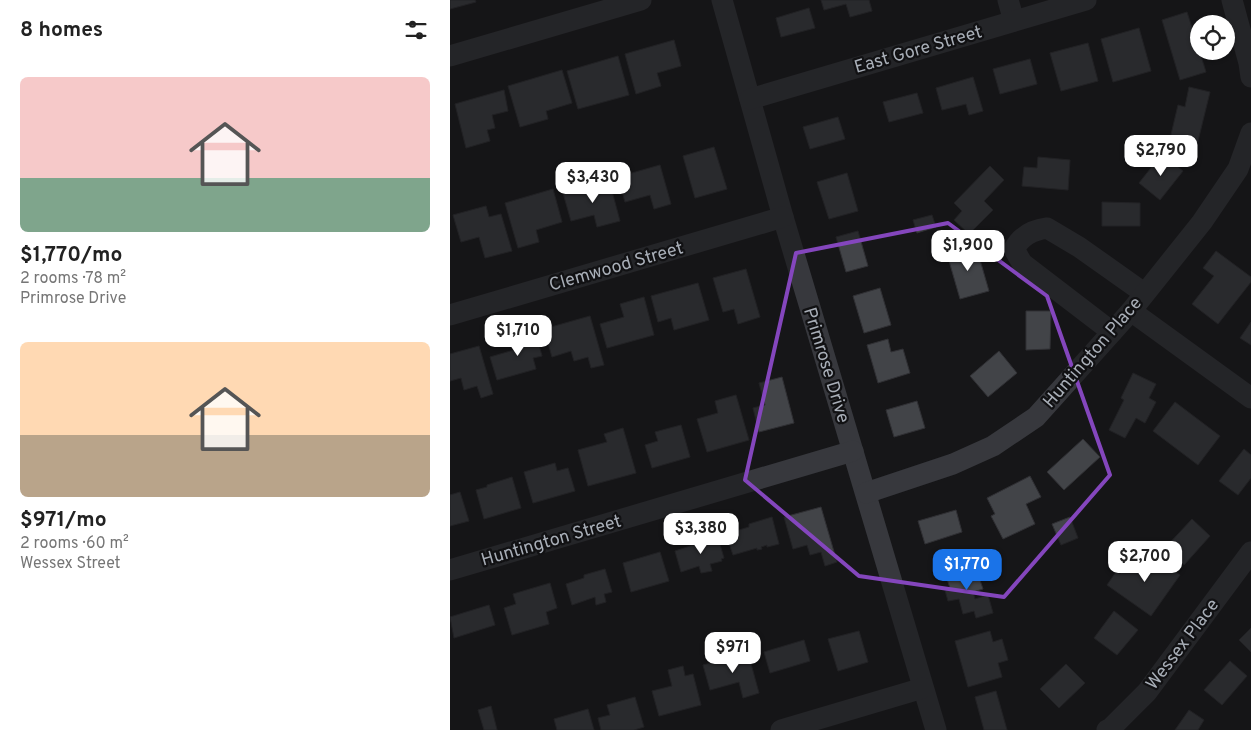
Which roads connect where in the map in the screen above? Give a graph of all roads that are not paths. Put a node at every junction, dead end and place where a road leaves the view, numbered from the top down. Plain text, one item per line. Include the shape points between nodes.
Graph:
1 (641, 0) edge
2 (722, 0) edge
3 (1008, 0) edge
4 (1086, 0) edge
5 (1232, 0) edge
6 (1014, 21) junction
7 (450, 56) edge
8 (1251, 77) edge
9 (750, 99) junction
10 (1251, 132) edge
11 (783, 217) junction
12 (1144, 293) junction
13 (1131, 311) junction
14 (450, 315) edge
15 (1112, 332) junction
16 (1251, 398) edge
17 (853, 451) junction
18 (866, 493) junction
19 (1251, 552) edge
20 (450, 570) edge
21 (923, 688) junction
22 (781, 730) edge
23 (936, 730) edge
24 (1107, 730) edge

1 - 7 street
2 - 9 street, Primrose Drive
3 - 6 street
4 - 6 street, East Gore Street
5 - 8 street
6 - 9 street, East Gore Street
9 - 11 street, Primrose Drive
10 - 12 street, Huntington Place via 1238,169 1202,222
11 - 14 street, Clemwood Street
11 - 17 street, Primrose Drive
12 - 13 street, Huntington Place
12 - 15 street via 1047,228 1035,230 1019,240 1014,249 1022,264
13 - 15 street, Huntington Place
13 - 16 street
15 - 18 street, Huntington Place via 1036,417 993,446 953,464
17 - 18 street, Primrose Drive
17 - 20 street, Huntington Street
18 - 21 street, Primrose Drive
19 - 24 street, Wessex Place via 1147,692
21 - 22 street
21 - 23 street, Primrose Drive

